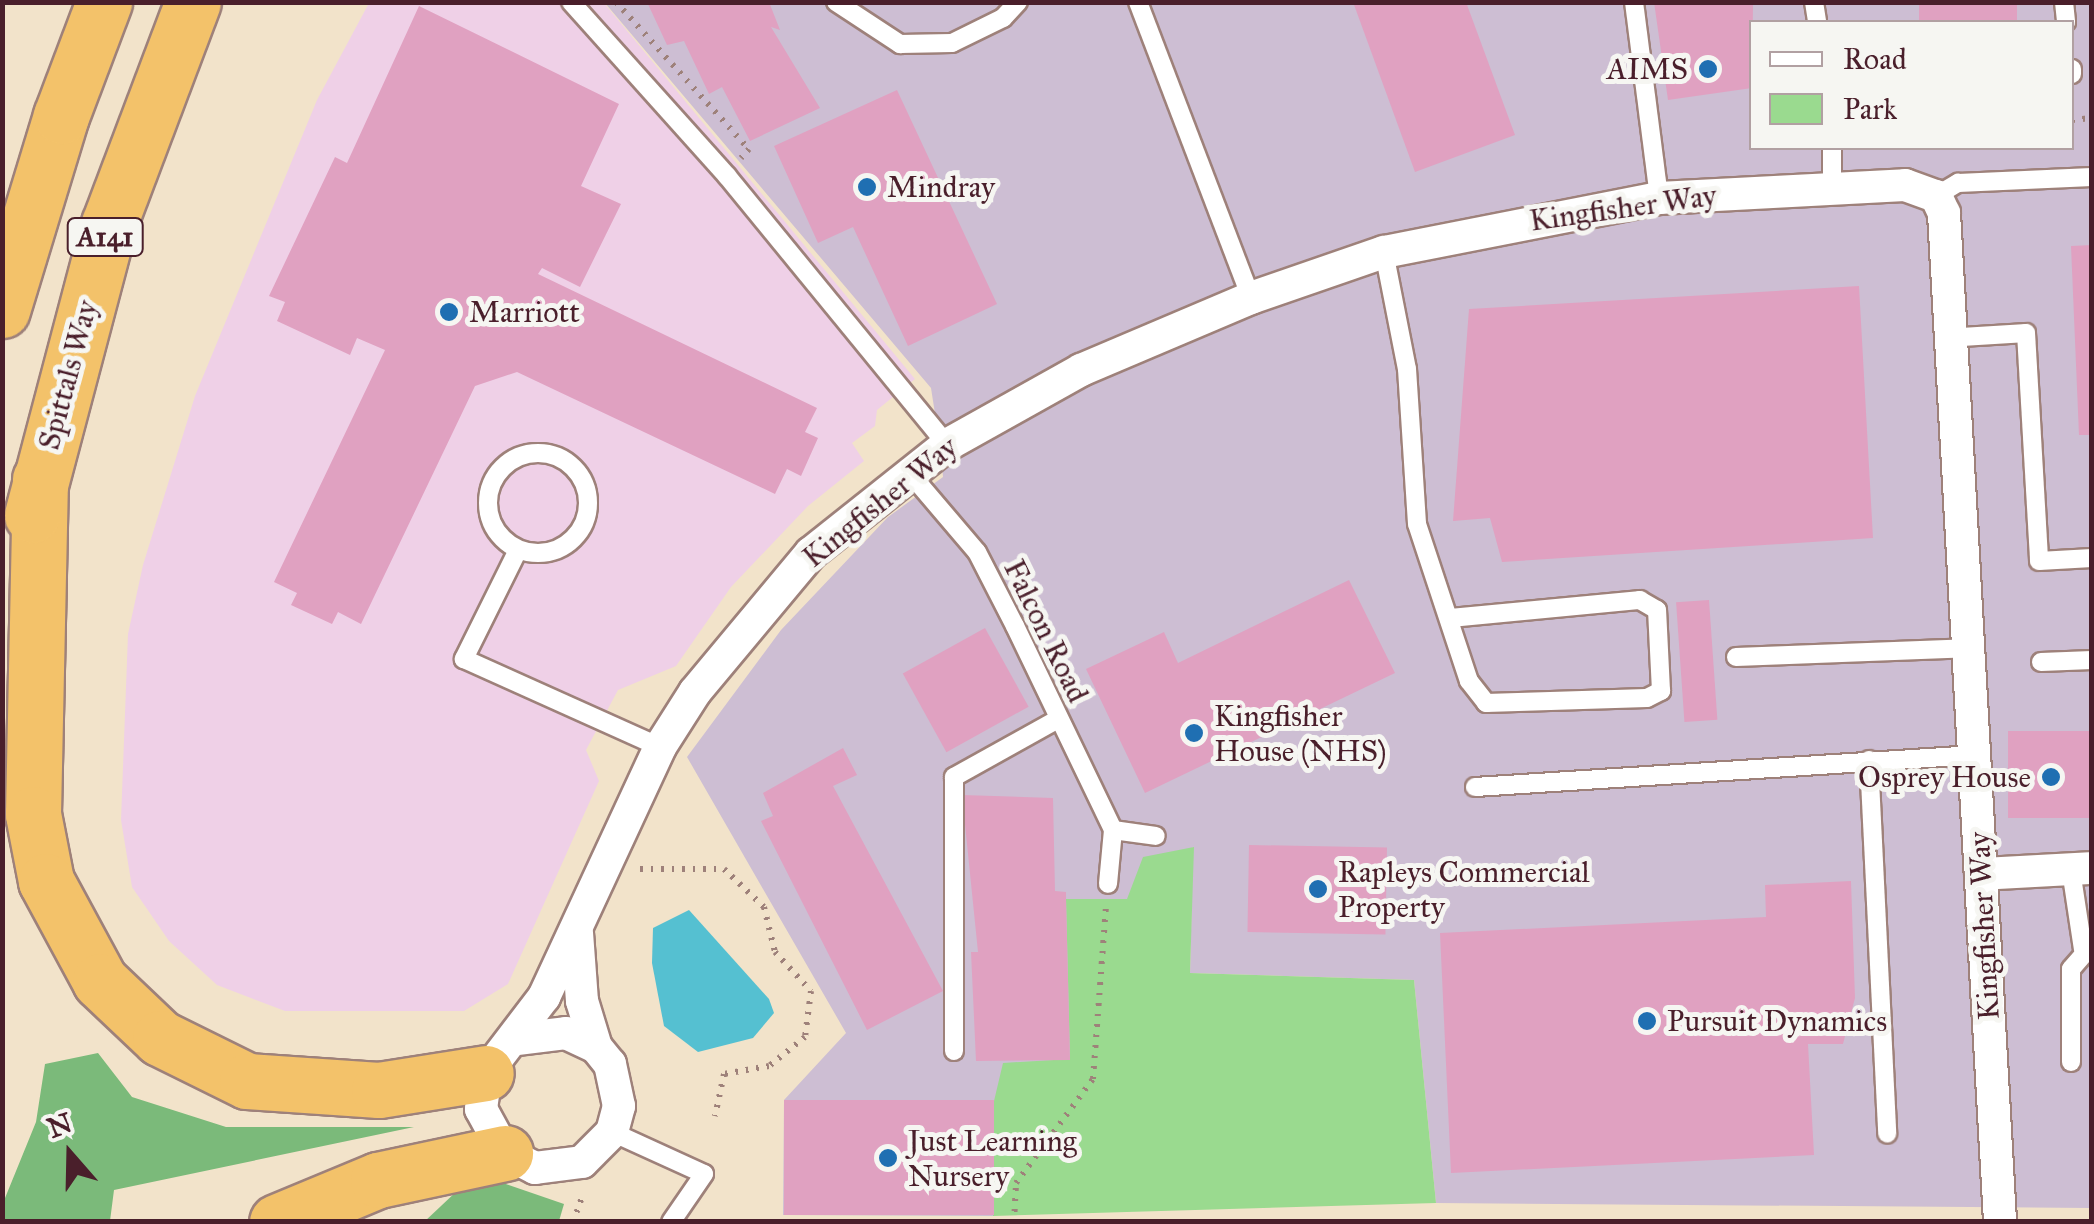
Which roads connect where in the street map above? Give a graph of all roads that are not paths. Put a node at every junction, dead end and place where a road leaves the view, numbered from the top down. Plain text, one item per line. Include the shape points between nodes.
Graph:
1 (104, 2) edge
2 (193, 2) edge
3 (571, 2) edge
4 (836, 2) edge
5 (1018, 2) edge
6 (1138, 2) edge
7 (1634, 2) edge
8 (1832, 150) edge
9 (2092, 177) edge
10 (1832, 187) junction
11 (1936, 196) junction
12 (1659, 198) junction
13 (1384, 252) junction
14 (1251, 298) junction
15 (2, 310) edge
16 (1946, 338) junction
17 (946, 445) junction
18 (908, 472) junction
19 (40, 479) junction
20 (518, 550) junction
21 (2092, 558) edge
22 (1448, 618) junction
23 (2, 640) edge
24 (1966, 648) junction
25 (1736, 657) dead end
26 (2092, 660) edge
27 (2041, 662) dead end
28 (1058, 720) junction
29 (660, 747) junction
30 (1975, 754) junction
31 (1869, 760) junction
32 (1476, 787) dead end
33 (1113, 830) junction
34 (1156, 836) dead end
35 (2081, 869) edge
36 (1981, 874) junction
37 (1108, 884) road end
38 (578, 932) junction
39 (2087, 947) edge
40 (596, 1048) junction
41 (954, 1051) dead end
42 (502, 1056) junction
43 (2071, 1062) dead end
44 (612, 1132) junction
45 (1887, 1134) dead end
46 (505, 1153) junction
47 (277, 1222) edge
48 (671, 1222) edge
49 (2000, 1222) edge

1 - 15 highway, A141 via 60,116
2 - 19 highway, Spittals Way / A141 via 109,224
3 - 17 lane via 727,176
4 - 5 lane via 900,44 952,42 1004,18
6 - 14 lane
7 - 12 lane
8 - 10 lane
9 - 11 lane via 1958,183
10 - 11 street, Kingfisher Way via 1905,185
10 - 12 street, Kingfisher Way
11 - 16 street, Kingfisher Way via 1944,213
12 - 13 street, Kingfisher Way
13 - 14 street, Kingfisher Way
13 - 22 lane via 1407,369 1417,524
14 - 17 street, Kingfisher Way via 1082,370
16 - 21 lane via 2026,333 2039,561
16 - 24 street, Kingfisher Way
17 - 18 street, Kingfisher Way
18 - 28 lane, Falcon Road via 977,552
18 - 29 street, Kingfisher Way via 811,552 719,661
19 - 23 highway, Spittals Way / A141
19 - 42 highway via 33,814 46,882 100,982 160,1038 247,1081 378,1090
20 - 20 lane via 490,520 494,476 513,459 536,452 560,458 584,482 588,515 575,538 555,551
20 - 29 lane via 464,659
22 - 22 lane via 1469,680 1486,703 1647,698 1661,691 1657,610 1640,600
24 - 25 lane
24 - 30 street, Kingfisher Way
26 - 27 lane
28 - 33 lane, Falcon Road
28 - 41 lane via 954,778
29 - 38 street, Kingfisher Way via 592,888
30 - 31 lane
30 - 36 street, Kingfisher Way
31 - 32 lane
31 - 45 lane
33 - 34 lane
33 - 37 lane
35 - 36 street
35 - 39 lane
36 - 49 street, Kingfisher Way
38 - 40 street, Kingfisher Way via 582,1002
38 - 42 street, Kingfisher Way
39 - 43 lane via 2071,968
40 - 42 street via 566,1032
40 - 44 street via 618,1084
42 - 46 street via 482,1110
44 - 46 street via 582,1162 558,1169 534,1168
44 - 48 lane via 704,1174
46 - 47 highway via 378,1180

